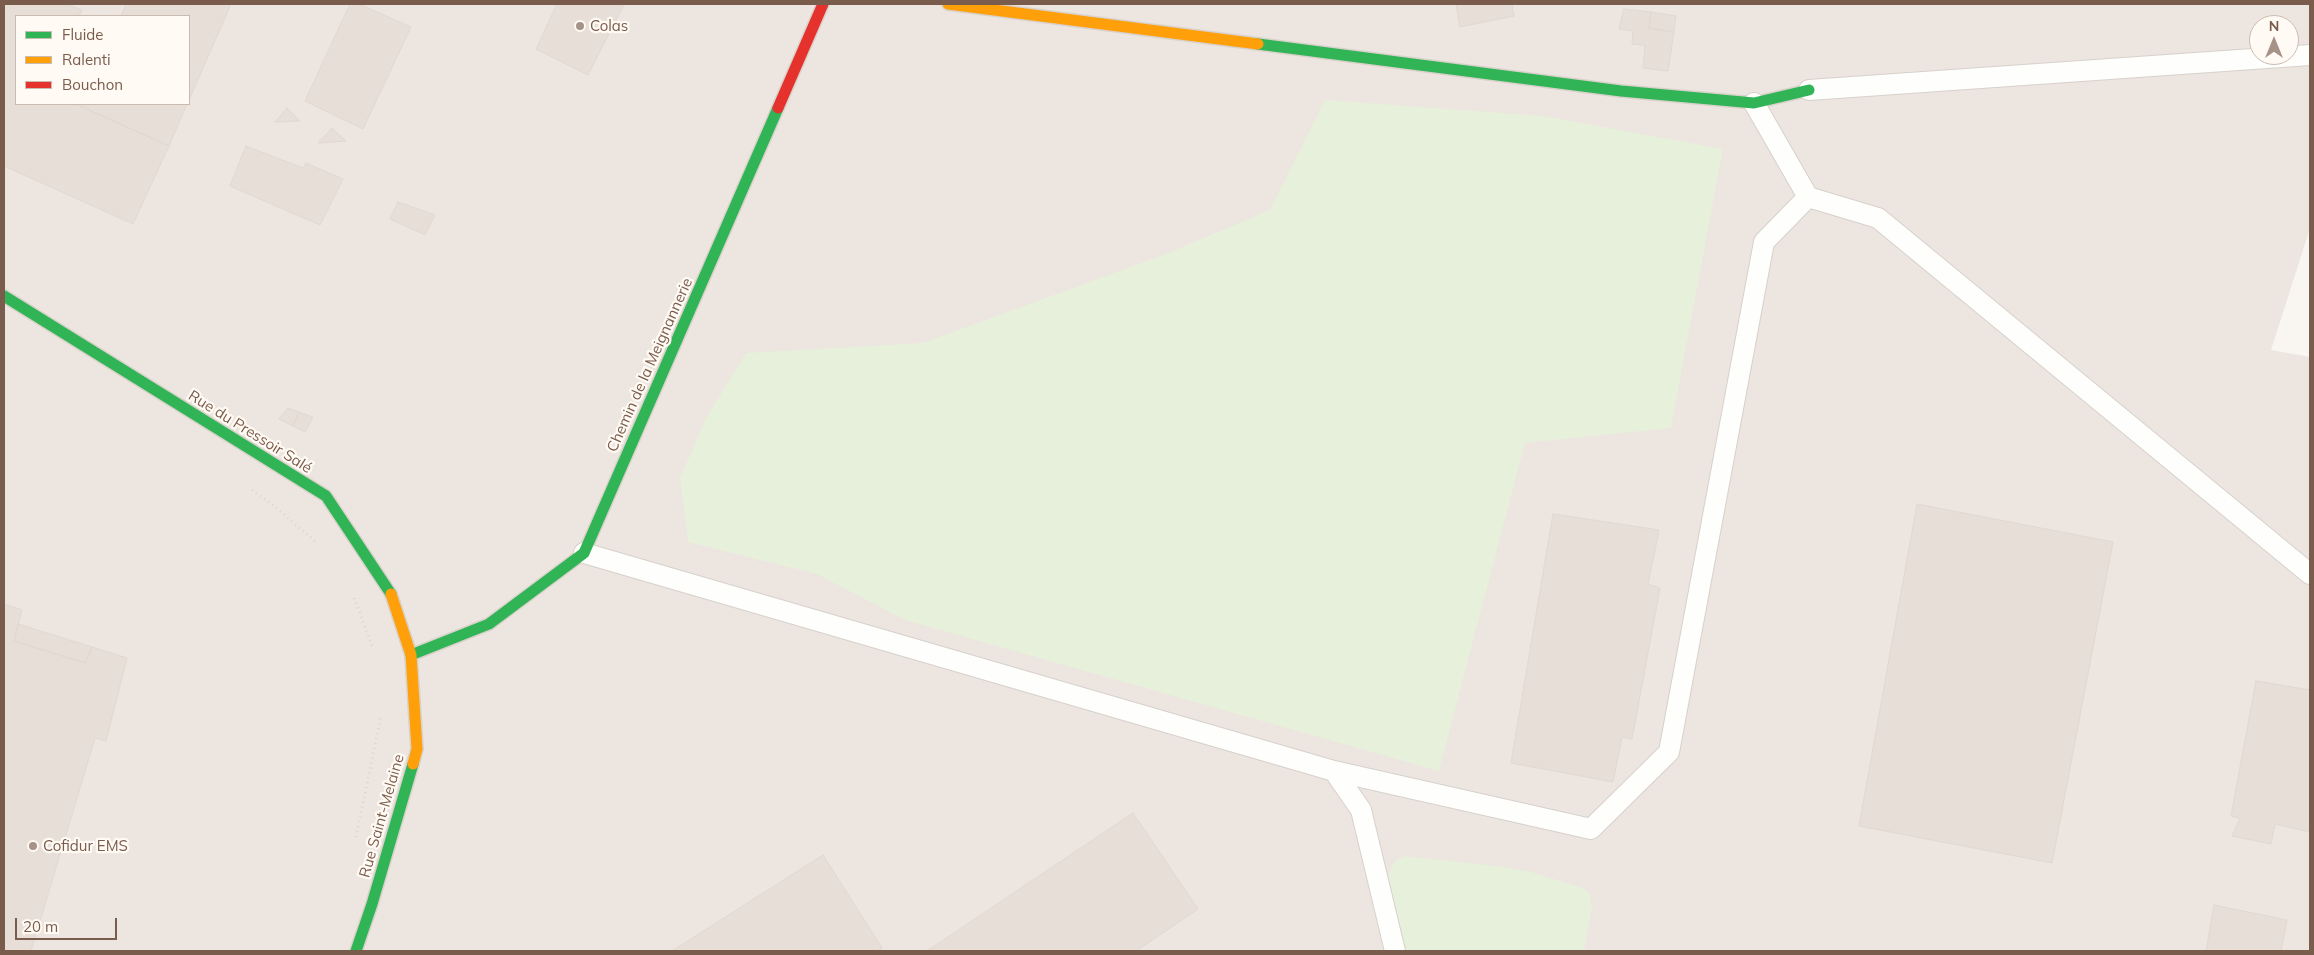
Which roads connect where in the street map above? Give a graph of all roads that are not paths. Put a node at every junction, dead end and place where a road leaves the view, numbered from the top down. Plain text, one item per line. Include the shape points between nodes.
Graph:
1 (824, 4) edge
2 (948, 4) edge
3 (2310, 55) edge
4 (1809, 90) joint
5 (1754, 103) junction
6 (1808, 197) junction
7 (4, 296) edge
8 (584, 553) junction
9 (2310, 574) edge
10 (411, 655) junction
11 (1334, 771) junction
12 (356, 951) edge
13 (1395, 951) edge

1 - 8 street, Chemin de la Meignannerie
2 - 5 street via 1621,91
3 - 4 lane
4 - 5 street
5 - 6 lane
6 - 9 lane via 1878,218
6 - 11 lane via 1764,242 1669,752 1591,829
7 - 10 street, Rue du Pressoir Salé via 326,496 392,595
8 - 10 street, Chemin de la Meignannerie via 489,624
8 - 11 lane
10 - 12 street, Rue Saint-Melaine via 417,749
11 - 13 lane via 1361,810

